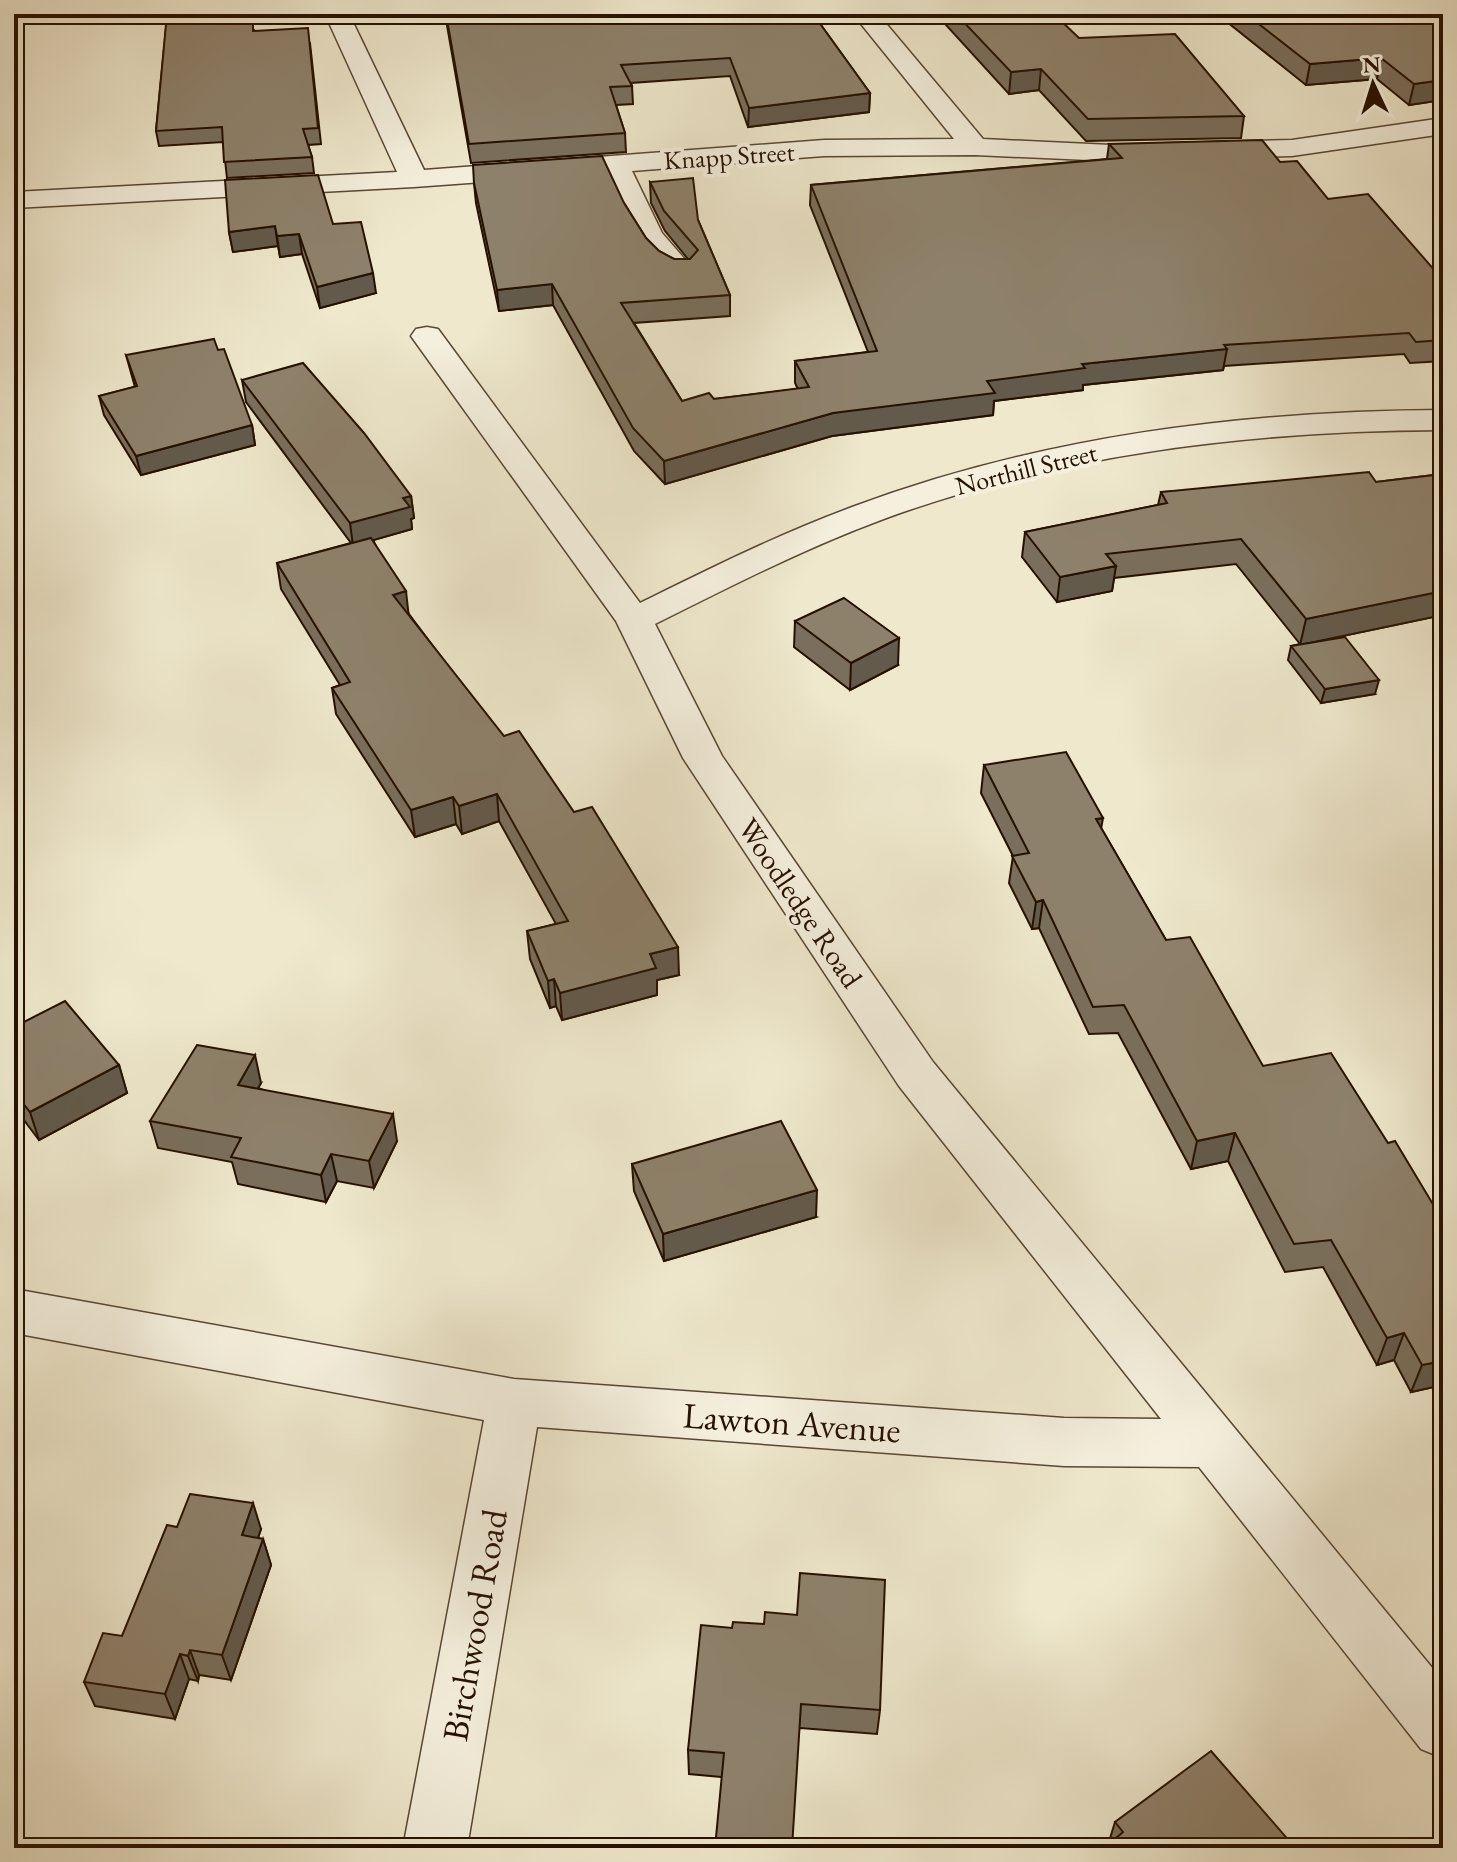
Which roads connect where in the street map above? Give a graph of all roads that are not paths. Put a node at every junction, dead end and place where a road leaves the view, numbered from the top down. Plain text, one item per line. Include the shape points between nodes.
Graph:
1 (337, 14) edge
2 (865, 14) edge
3 (1443, 126) edge
4 (975, 147) junction
5 (615, 164) junction
6 (414, 179) junction
7 (14, 200) edge
8 (680, 271) edge
9 (427, 336) dead end
10 (1443, 420) edge
11 (634, 620) junction
12 (14, 1311) edge
13 (514, 1402) junction
14 (1213, 1443) junction
15 (1443, 1728) edge
16 (435, 1848) edge

1 - 6 street
2 - 4 street
3 - 4 street, Knapp Street via 1292,148 1111,153
4 - 5 street, Knapp Street via 824,148
5 - 6 street, Knapp Street
5 - 8 street via 640,225
6 - 7 street, Knapp Street
9 - 11 street, Woodledge Road
10 - 11 street, Northill Street via 1202,433 972,480 793,543
11 - 14 street, Woodledge Road via 703,758 916,1074
12 - 13 street, Lawton Avenue
13 - 14 street, Lawton Avenue via 1064,1442
13 - 16 street, Birchwood Road
14 - 15 street

